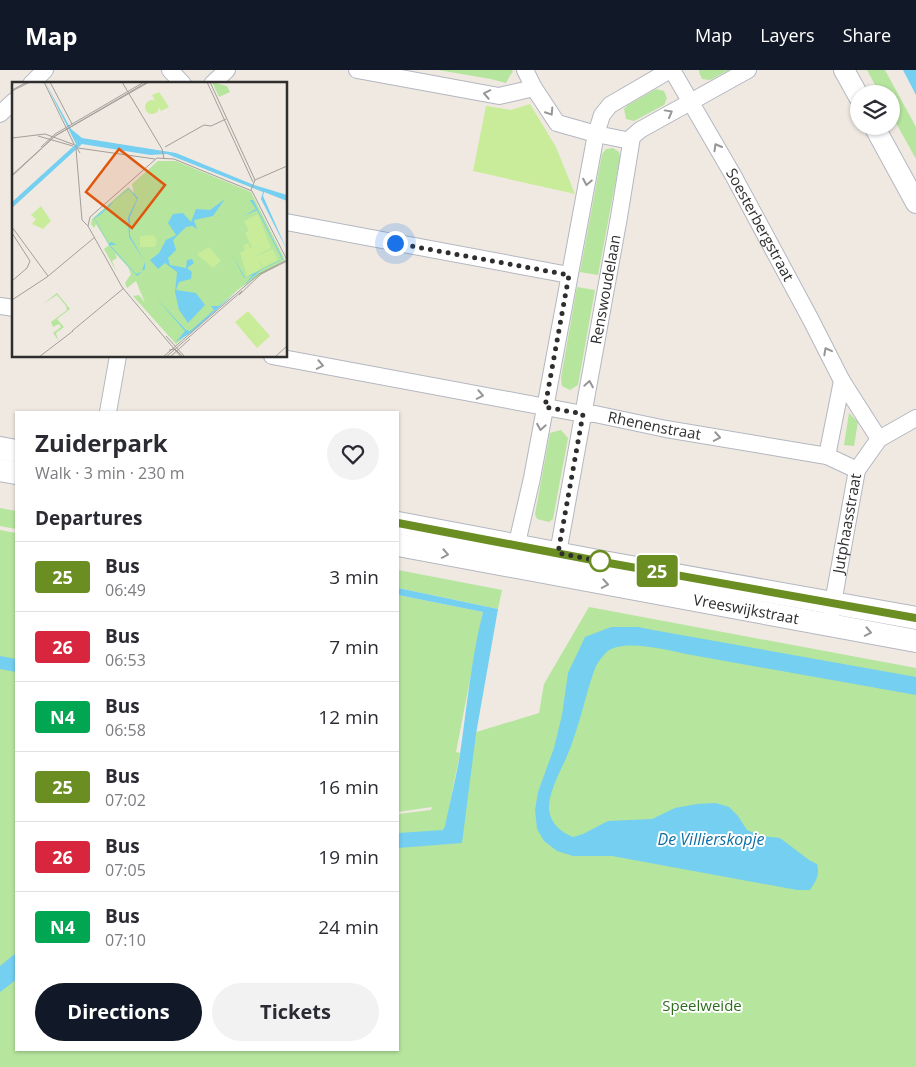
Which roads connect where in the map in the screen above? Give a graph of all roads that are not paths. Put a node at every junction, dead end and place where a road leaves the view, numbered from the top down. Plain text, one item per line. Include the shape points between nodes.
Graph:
1 (45, 70) edge
2 (170, 70) edge
3 (357, 70) edge
4 (525, 70) edge
5 (671, 70) edge
6 (748, 70) edge
7 (844, 70) edge
8 (33, 82) edge
9 (181, 82) edge
10 (852, 85) edge
11 (534, 88) junction
12 (690, 102) junction
13 (12, 103) edge
14 (0, 114) edge
15 (596, 134) junction
16 (879, 135) edge
17 (631, 141) junction
18 (916, 203) edge
19 (288, 222) edge
20 (569, 275) junction
21 (118, 358) edge
22 (283, 358) edge
23 (842, 381) junction
24 (545, 407) junction
25 (108, 411) edge
26 (583, 414) junction
27 (916, 418) edge
28 (879, 439) junction
29 (0, 448) edge
30 (15, 451) edge
31 (827, 456) junction
32 (0, 470) edge
33 (857, 470) junction
34 (15, 473) edge
35 (399, 523) edge
36 (399, 545) edge
37 (558, 553) junction
38 (514, 556) junction
39 (554, 575) junction
40 (832, 603) junction
41 (916, 618) edge
42 (828, 625) junction
43 (916, 641) edge

1 - 8 street
2 - 9 street
11 -> 3 street via 499,96
4 - 11 street
5 - 12 street, Soesterbergstraat
5 - 15 street via 610,104 602,115
6 - 12 street
7 - 10 street
11 -> 15 street via 557,123
17 -> 12 street via 640,130
23 -> 12 street, Soesterbergstraat via 742,192
13 - 14 street
15 - 17 street
15 -> 20 street
16 - 18 street
26 -> 17 street, Renswoudelaan
19 - 20 street
20 - 24 street
21 - 25 street
22 -> 24 street, Rhenenstraat
23 - 28 street, Soesterbergstraat
23 - 31 street
24 - 26 street, Rhenenstraat
24 -> 38 street
26 -> 31 street, Rhenenstraat
26 - 37 street, Renswoudelaan
27 - 28 street, Jutphaasstraat
28 - 33 street, Jutphaasstraat
29 - 30 main road
31 - 33 street, Rhenenstraat
32 - 34 main road
33 - 40 street, Jutphaasstraat
35 - 38 main road, Vreeswijkstraat
36 -> 38 main road, Vreeswijkstraat
37 - 38 main road, Vreeswijkstraat
37 - 39 street, Renswoudelaan
37 - 40 main road, Vreeswijkstraat
38 - 39 main road, Vreeswijkstraat
39 -> 42 main road, Vreeswijkstraat
40 - 41 main road, Vreeswijkstraat
40 - 42 street, Jutphaasstraat
42 -> 43 main road, Vreeswijkstraat

